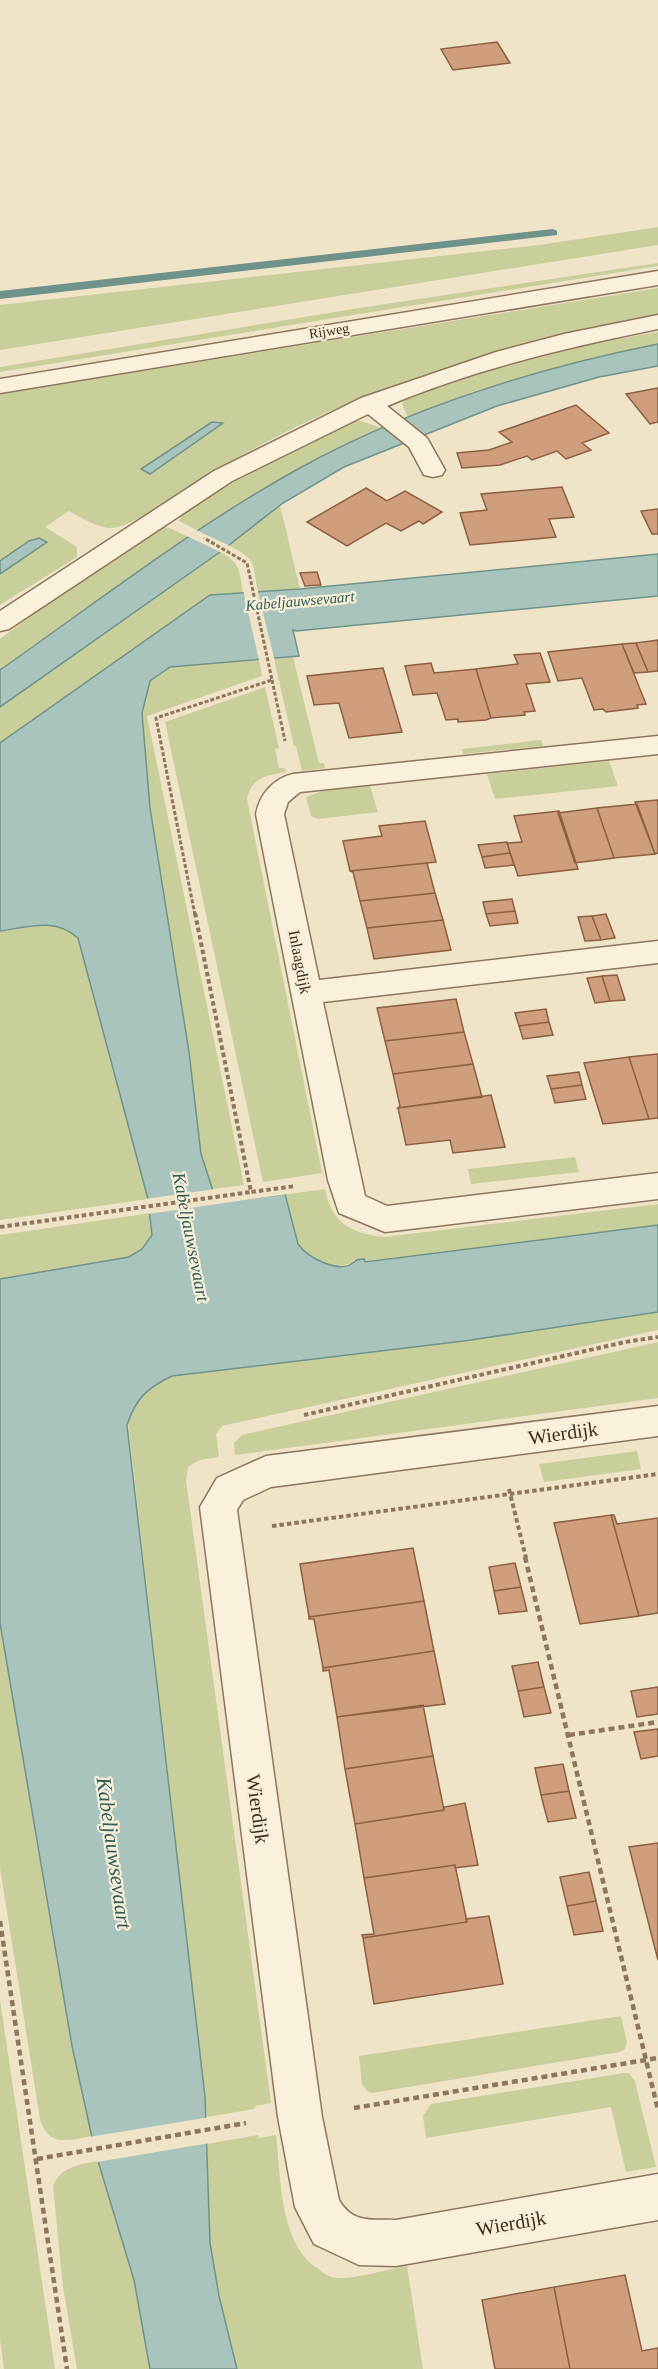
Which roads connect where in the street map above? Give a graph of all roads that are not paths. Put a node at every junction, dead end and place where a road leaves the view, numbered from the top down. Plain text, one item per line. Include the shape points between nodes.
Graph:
1 (658, 278) edge
2 (658, 322) edge
3 (0, 386) edge
4 (369, 402) junction
5 (433, 470) dead end
6 (0, 623) edge
7 (658, 745) edge
8 (658, 952) edge
9 (306, 993) junction
10 (658, 1186) edge
11 (658, 1420) edge
12 (658, 2197) edge

1 - 3 street, Rijweg
2 - 4 street via 504,357
4 - 5 street via 419,442
4 - 6 street via 223,476
7 - 9 street, Inlaagdijk via 293,783 282,789 272,801 270,814
8 - 9 street
9 - 10 street, Inlaagdijk via 351,1204 385,1219
11 - 12 street, Wierdijk via 266,1472 230,1489 218,1506 300,2116 318,2207 330,2228 359,2241 396,2243

